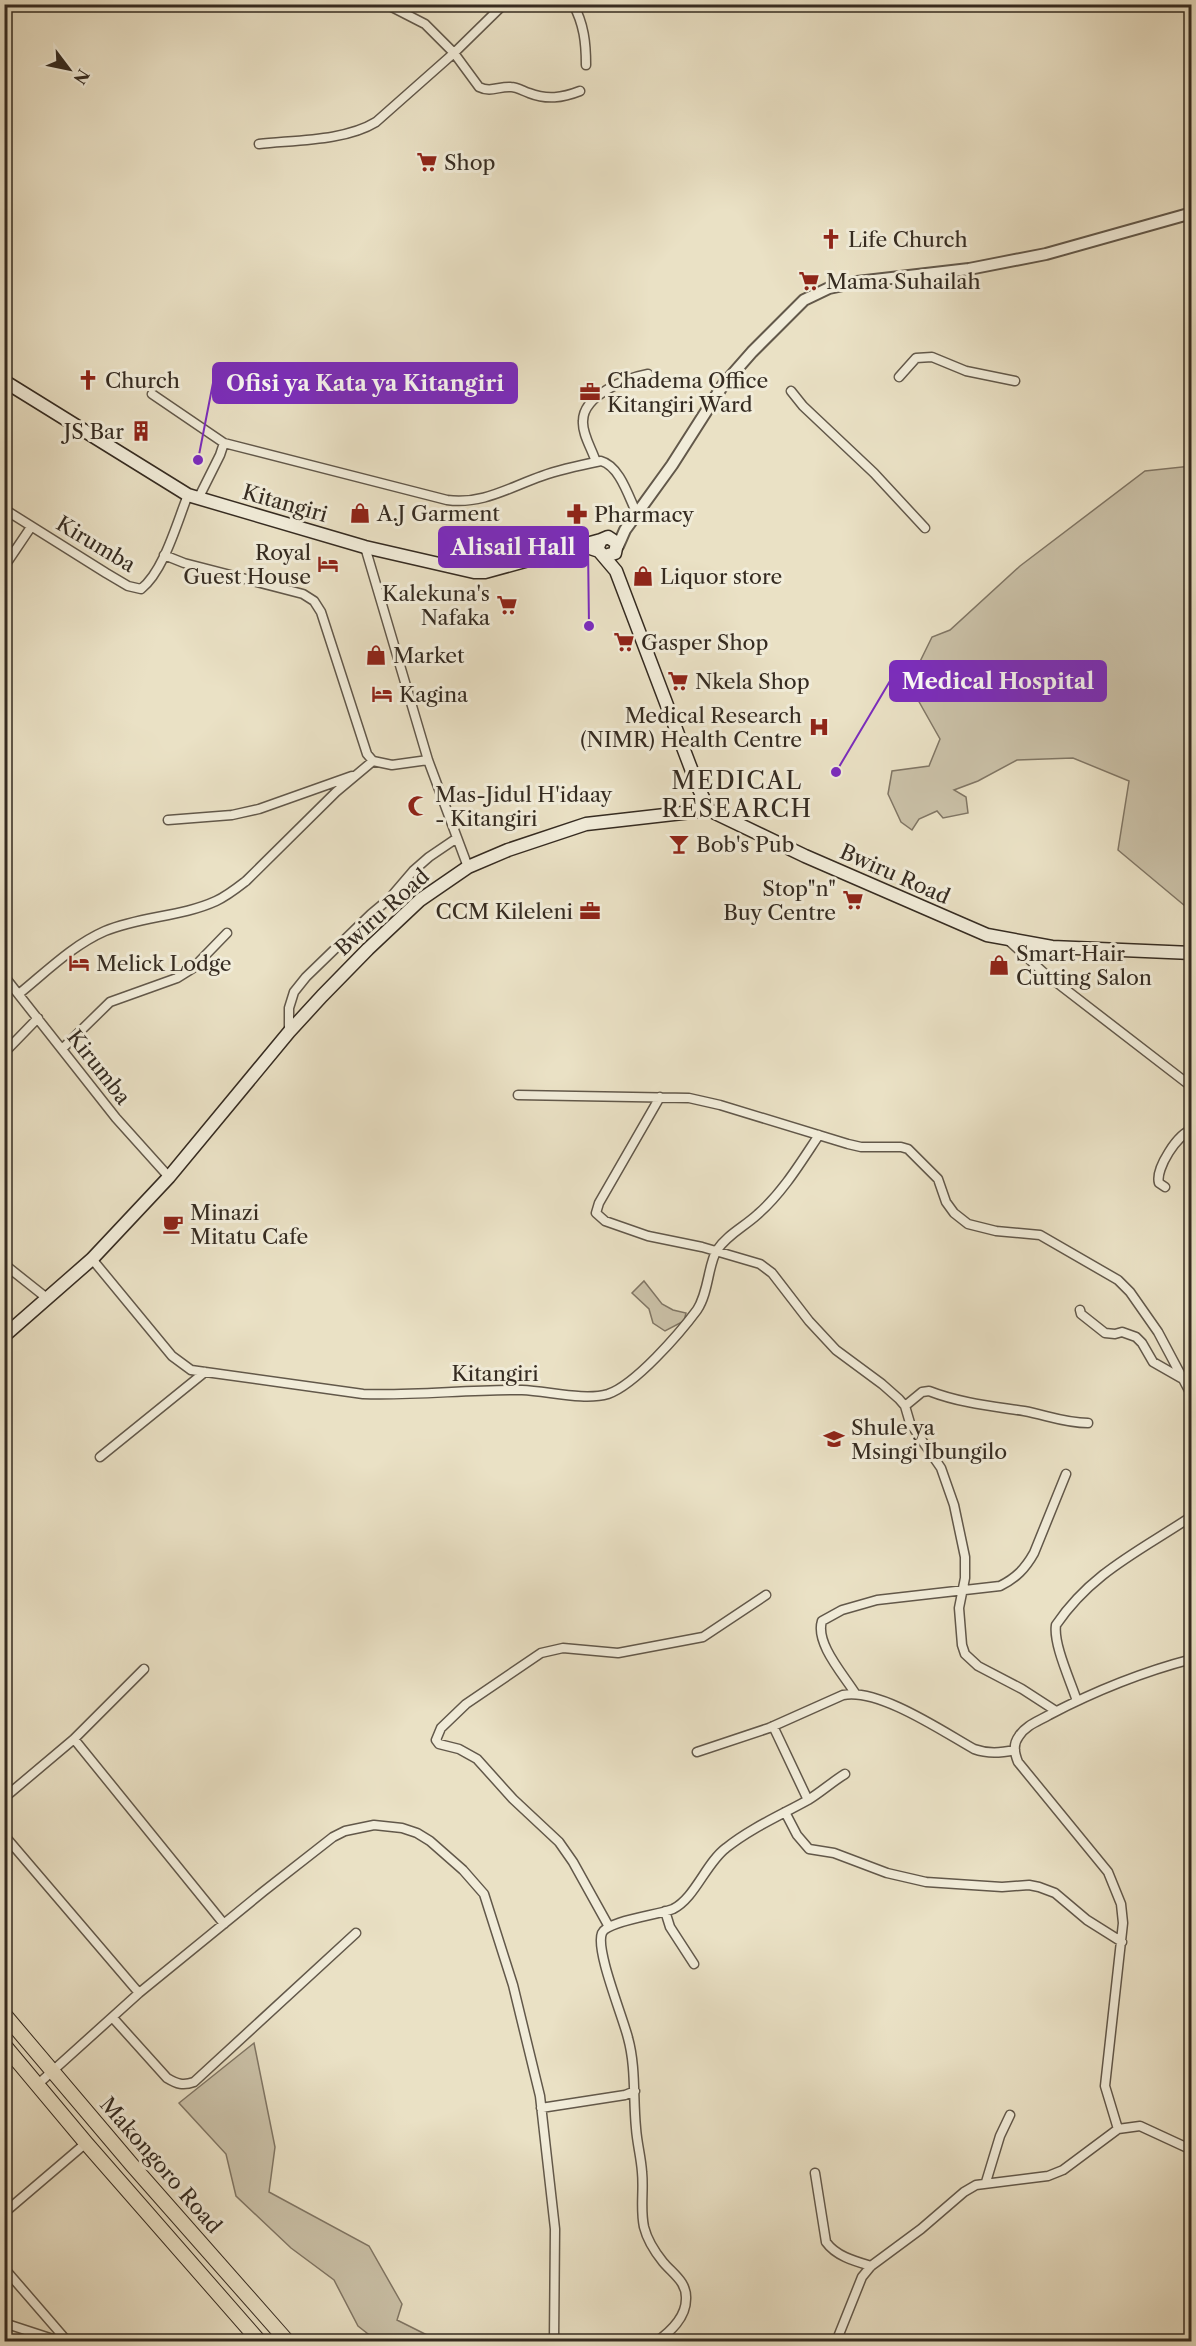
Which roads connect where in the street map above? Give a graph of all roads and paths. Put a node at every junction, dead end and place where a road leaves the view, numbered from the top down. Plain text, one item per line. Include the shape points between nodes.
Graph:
1 (386, 4) edge
2 (504, 4) edge
3 (573, 4) edge
4 (454, 53) junction
5 (586, 65) dead end
6 (580, 91) dead end
7 (259, 144) dead end
8 (1191, 213) edge
9 (648, 374) dead end
10 (899, 377) dead end
11 (4, 381) edge
12 (1015, 381) dead end
13 (791, 392) dead end
14 (152, 394) dead end
15 (224, 443) junction
16 (596, 462) junction
17 (193, 497) junction
18 (4, 509) edge
19 (637, 514) junction
20 (31, 527) junction
21 (925, 528) dead end
22 (365, 547) junction
23 (608, 548) junction
24 (164, 555) junction
25 (6, 564) edge
26 (428, 760) junction
27 (373, 761) junction
28 (358, 774) junction
29 (709, 810) junction
30 (168, 820) dead end
31 (457, 838) junction
32 (468, 867) junction
33 (227, 933) dead end
34 (1008, 940) junction
35 (1191, 953) edge
36 (4, 976) edge
37 (20, 993) junction
38 (38, 1018) junction
39 (289, 1032) junction
40 (63, 1048) junction
41 (4, 1053) edge
42 (1191, 1088) edge
43 (518, 1095) dead end
44 (660, 1097) junction
45 (1191, 1130) edge
46 (819, 1135) junction
47 (168, 1178) junction
48 (1165, 1187) dead end
49 (716, 1252) junction
50 (92, 1259) junction
51 (4, 1264) edge
52 (48, 1299) junction
53 (1080, 1310) dead end
54 (4, 1336) edge
55 (205, 1372) junction
56 (1181, 1378) junction
57 (1191, 1396) edge
58 (905, 1406) junction
59 (1088, 1423) dead end
60 (100, 1457) dead end
61 (1066, 1474) dead end
62 (1191, 1516) edge
63 (963, 1590) junction
64 (766, 1595) dead end
65 (1191, 1659) edge
66 (144, 1669) dead end
67 (855, 1693) junction
68 (1077, 1701) junction
69 (1056, 1712) junction
70 (773, 1726) junction
71 (74, 1739) junction
72 (1015, 1750) junction
73 (697, 1752) dead end
74 (845, 1774) dead end
75 (4, 1798) edge
76 (808, 1800) junction
77 (785, 1812) junction
78 (4, 1835) edge
79 (665, 1911) junction
80 (224, 1924) junction
81 (608, 1925) junction
82 (356, 1933) dead end
83 (1122, 1942) junction
84 (694, 1964) dead end
85 (139, 1993) junction
86 (4, 2014) edge
87 (113, 2018) junction
88 (4, 2045) edge
89 (51, 2071) junction
90 (37, 2085) junction
91 (635, 2091) junction
92 (541, 2108) junction
93 (1010, 2115) dead end
94 (1118, 2129) junction
95 (86, 2143) junction
96 (1191, 2149) edge
97 (815, 2173) dead end
98 (986, 2182) junction
99 (4, 2213) edge
100 (871, 2266) junction
101 (4, 2268) edge
102 (4, 2322) edge
103 (62, 2342) edge
104 (69, 2342) edge
105 (260, 2342) edge
106 (288, 2342) edge
107 (554, 2342) edge
108 (656, 2342) edge
109 (836, 2342) edge

1 - 4 street via 425,24
2 - 4 street
3 - 5 street via 582,26
4 - 6 street via 483,89 515,87 543,98
4 - 7 street via 366,128 341,135
8 - 19 street via 1046,254 958,271 857,282 829,288 804,300 723,385
9 - 16 street via 616,384 584,413 582,424
10 - 12 street via 916,358 932,357 966,371
11 - 17 main road, Kitangiri
13 - 21 street
14 - 15 street
15 - 16 street via 456,502 487,498 541,476
15 - 17 street, Kirumba
16 - 19 street via 606,462 614,470
17 - 22 main road, Kitangiri
17 - 24 street, Kirumba
18 - 20 street, Kirumba
19 - 23 street
20 - 24 street, Kirumba via 137,589 147,585
20 - 25 street
22 - 23 main road, Kitangiri via 474,572 581,545
22 - 26 street
23 - 29 main road
24 - 27 street via 303,594 314,601 321,612 367,754
26 - 27 street via 392,765
26 - 31 street
27 - 28 street
28 - 30 street via 259,809
28 - 37 street via 234,891 191,910 138,920 106,931 73,950
29 - 32 main road, Bwiru Road via 586,824
29 - 34 main road, Bwiru Road via 973,930
31 - 32 street
31 - 39 street via 413,871 389,899 306,977 294,992 289,1008
32 - 39 main road, Bwiru Road via 420,900
33 - 40 street via 193,968 177,978 110,1002
34 - 35 main road, Bwiru Road via 1052,947
34 - 42 street
36 - 37 street, Kirumba
37 - 38 street, Kirumba
38 - 40 street, Kirumba
38 - 41 street
39 - 47 main road, Bwiru Road
40 - 47 street, Kirumba
43 - 44 street
44 - 46 street via 720,1105
44 - 49 street via 596,1213 605,1221 648,1236
45 - 48 street via 1178,1138 1158,1173
46 - 49 street, Kitangiri via 772,1200
46 - 56 street via 861,1147 908,1149 938,1179 946,1202 968,1224 1040,1235 1118,1280 1158,1332
47 - 50 main road, Bwiru Road
49 - 55 street, Kitangiri via 698,1308 641,1372 623,1387 598,1396 523,1390 363,1394
49 - 58 street via 760,1264 836,1350
50 - 52 main road, Bwiru Road
50 - 55 street, Kitangiri via 172,1356 191,1370
51 - 52 street
52 - 54 main road, Bwiru Road
53 - 56 street via 1105,1333 1122,1332 1136,1337 1153,1362
55 - 60 street
56 - 57 street
58 - 59 street via 926,1390 969,1403 1069,1423
58 - 63 street via 910,1423 941,1468 954,1505 965,1557
61 - 63 street via 1027,1566 1000,1586
62 - 68 street via 1108,1570 1082,1593 1056,1625 1058,1644
63 - 67 street via 877,1600 842,1610 822,1621 822,1642
63 - 69 street via 959,1608 962,1645 969,1660
64 - 81 street via 703,1638 618,1653 563,1648 541,1653 466,1704 437,1736 440,1744 477,1759 559,1842
65 - 68 street via 1142,1673
66 - 71 street
67 - 70 street
67 - 72 street via 876,1698 984,1752
68 - 69 street
69 - 72 street via 1024,1730 1018,1736
70 - 73 street
70 - 76 street
71 - 75 street
71 - 80 street
72 - 83 street via 1023,1769 1108,1872 1121,1904
74 - 76 street
76 - 77 street
77 - 79 street via 723,1850 687,1898
77 - 83 street via 809,1849 926,1882 1039,1887 1055,1893
78 - 85 street
79 - 81 street
79 - 84 street via 670,1927
80 - 85 street
80 - 92 street via 310,1854 345,1831 374,1825 402,1828 424,1837 475,1881 484,1894 513,1985
81 - 91 street via 600,1943 631,2046
82 - 87 street via 194,2082 185,2085 167,2078
83 - 94 street via 1105,2086
85 - 87 street
86 - 89 main road, Makongoro Road
87 - 89 street
88 - 90 main road, Makongoro Road
89 - 90 street
89 - 106 main road, Makongoro Road
90 - 95 main road, Makongoro Road
91 - 92 street
91 - 108 street via 644,2228 654,2249 685,2286 687,2301 682,2315
92 - 107 street via 555,2229
93 - 98 street
94 - 96 street via 1140,2126
94 - 98 street via 1063,2170 1048,2176
95 - 99 street
95 - 105 main road, Makongoro Road
97 - 100 street via 825,2242 843,2256
98 - 100 street via 964,2192
100 - 109 street via 862,2277
101 - 104 street
102 - 103 street

